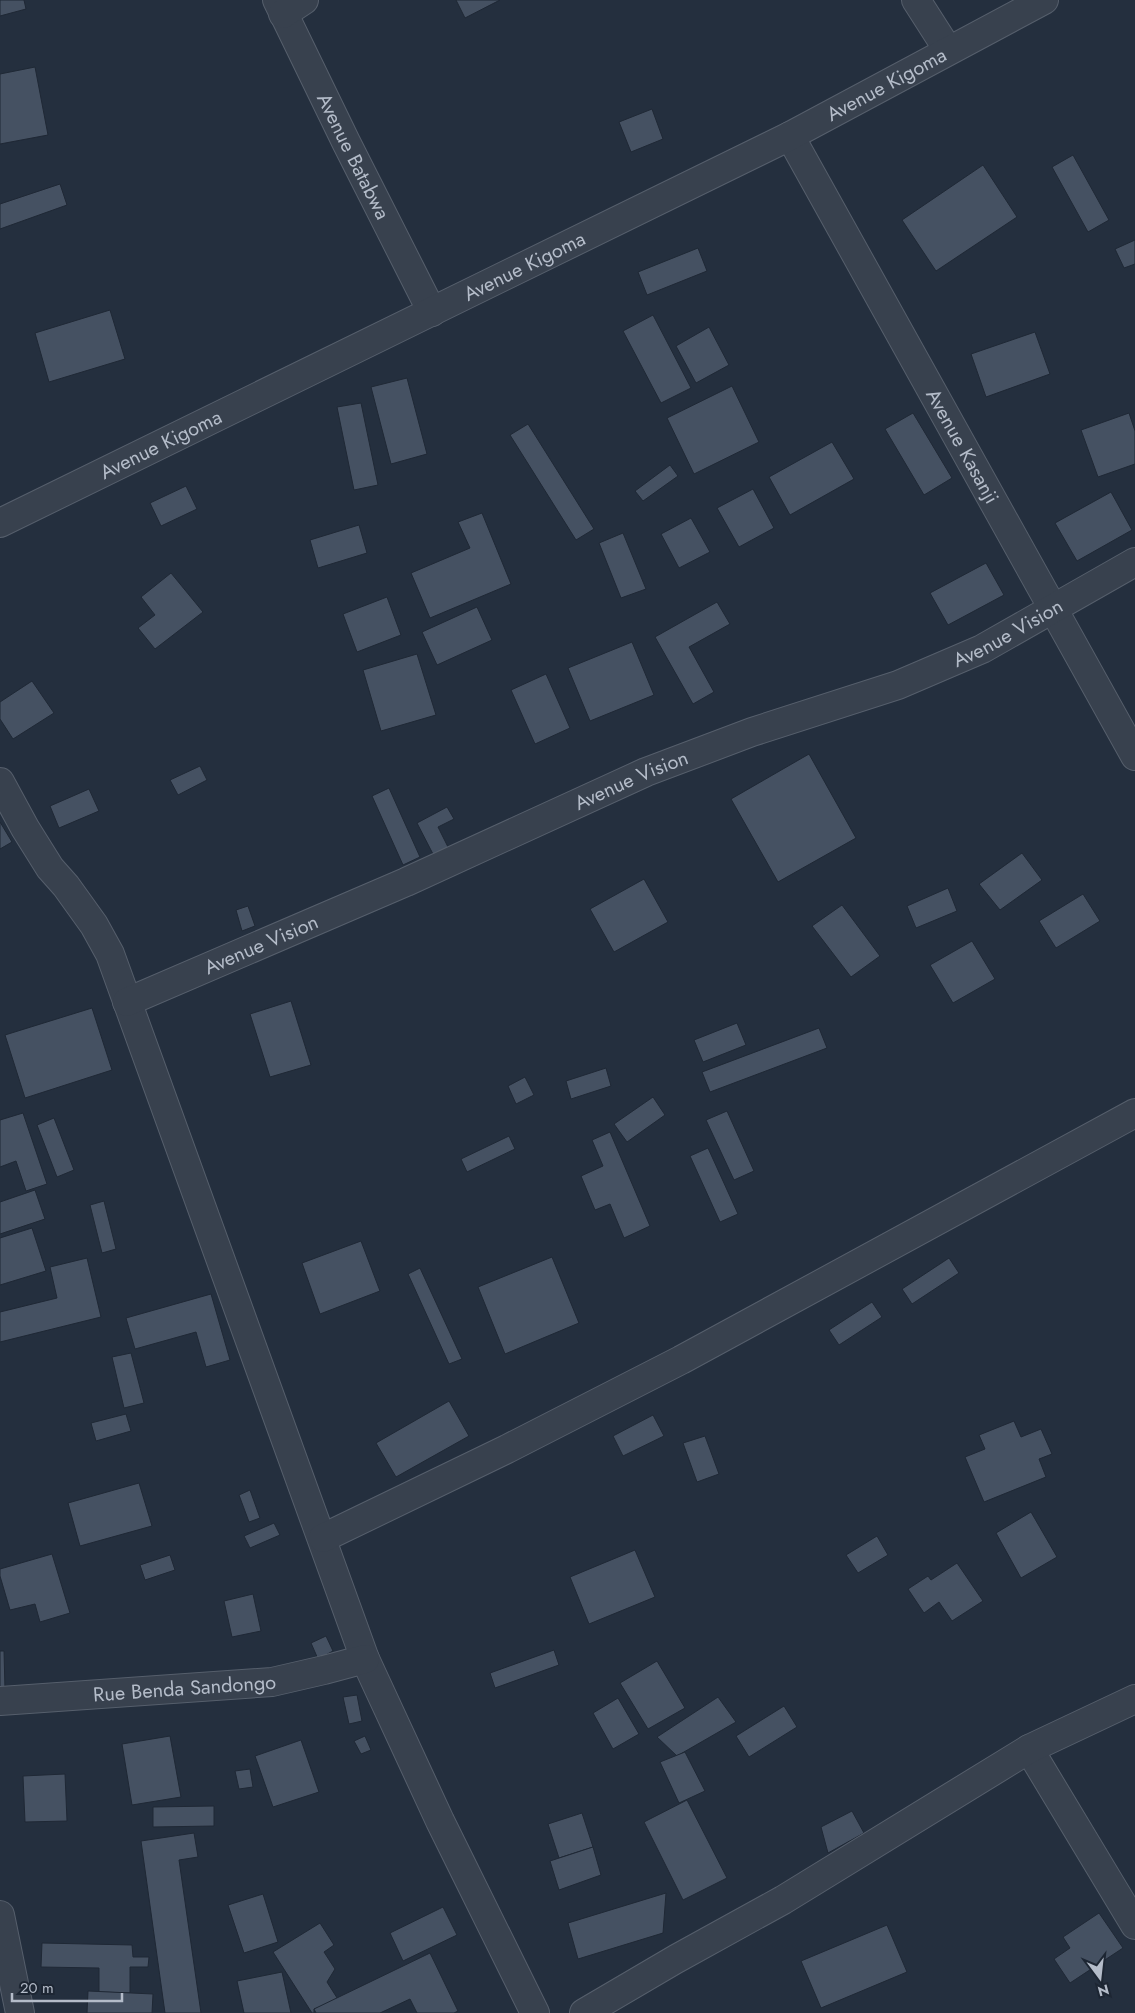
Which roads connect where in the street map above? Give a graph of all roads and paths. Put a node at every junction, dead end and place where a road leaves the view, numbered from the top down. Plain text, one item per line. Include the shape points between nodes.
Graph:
1 (916, 0) edge
2 (1044, 0) edge
3 (288, 4) edge
4 (948, 50) junction
5 (790, 136) junction
6 (432, 312) junction
7 (0, 523) edge
8 (1135, 562) edge
9 (1054, 608) junction
10 (1135, 756) edge
11 (0, 782) edge
12 (127, 1002) junction
13 (1135, 1113) edge
14 (323, 1538) junction
15 (365, 1659) junction
16 (1135, 1699) edge
17 (0, 1701) edge
18 (1029, 1749) junction
19 (0, 1915) edge
20 (1135, 1925) edge
21 (20, 2013) edge
22 (535, 2013) edge
23 (584, 2013) edge

1 - 4 street
2 - 4 street, Avenue Kigoma
3 - 6 street, Avenue Batabwa via 346,142
4 - 5 street, Avenue Kigoma
5 - 6 street, Avenue Kigoma
5 - 9 street, Avenue Kasanji
6 - 7 street, Avenue Kigoma
8 - 9 street, Avenue Vision
9 - 10 street, Avenue Kasanji
9 - 12 street, Avenue Vision via 982,648 898,685 752,732 646,772 406,882
11 - 12 street via 50,868 94,925 110,954
12 - 14 street
13 - 14 street via 681,1360
14 - 15 street
15 - 17 street, Rue Benda Sandongo via 272,1682
15 - 22 street via 440,1821
16 - 18 street
18 - 20 street
18 - 23 street via 783,1900
19 - 21 street

